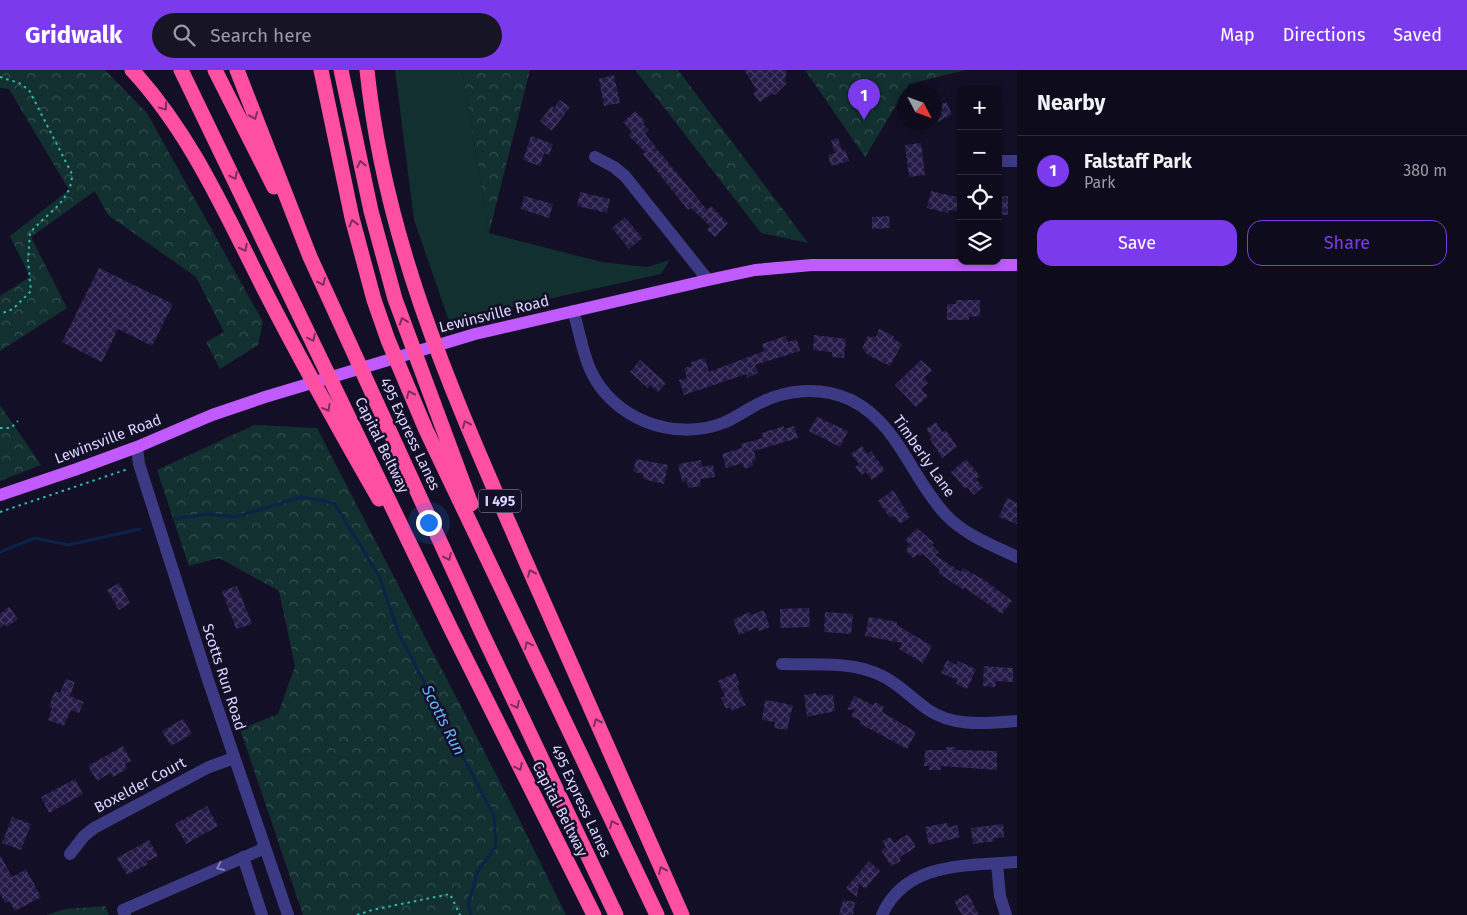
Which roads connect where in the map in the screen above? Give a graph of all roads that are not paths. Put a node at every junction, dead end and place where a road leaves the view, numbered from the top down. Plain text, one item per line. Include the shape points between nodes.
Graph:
1 (132, 70) edge
2 (181, 70) edge
3 (215, 70) edge
4 (237, 70) edge
5 (321, 70) edge
6 (341, 70) edge
7 (367, 70) edge
8 (595, 157) dead end
9 (1002, 161) edge
10 (1017, 161) edge
11 (310, 257) junction
12 (1017, 265) edge
13 (708, 280) junction
14 (573, 311) junction
15 (137, 447) junction
16 (0, 495) edge
17 (1017, 557) edge
18 (505, 596) junction
19 (451, 629) junction
20 (782, 664) dead end
21 (1017, 721) edge
22 (234, 758) junction
23 (265, 848) junction
24 (70, 854) dead end
25 (242, 857) junction
26 (1017, 862) edge
27 (997, 864) junction
28 (125, 915) edge
29 (262, 915) edge
30 (288, 915) edge
31 (594, 915) edge
32 (616, 915) edge
33 (657, 915) edge
34 (682, 915) edge
35 (882, 915) edge
36 (1006, 915) edge

1 -> 19 highway via 173,120 201,165 302,362
2 -> 19 highway, Capital Beltway
3 - 11 highway
4 -> 11 highway, 495 Express Lanes
18 -> 5 highway, 495 Express Lanes / I 495 via 414,404 385,332 352,218
18 -> 6 highway via 395,299 371,211
34 -> 7 highway, I 495 via 441,365 404,256 378,143
8 - 13 street via 614,166 625,176
9 - 10 street
11 -> 32 highway, 495 Express Lanes via 481,631
12 - 13 main road, Lewinsville Road via 812,265 755,270
13 - 14 main road, Lewinsville Road
14 - 15 main road, Lewinsville Road via 475,334 265,397 212,414
14 - 17 street, Timberly Lane via 589,368 612,400 632,416 662,428 693,430 724,422 769,398 784,394 816,391 850,400 886,428 947,516 978,539
15 - 16 main road, Lewinsville Road
15 - 22 street, Scotts Run Road via 139,464
33 -> 18 highway, 495 Express Lanes / I 495
19 -> 31 highway, Capital Beltway
20 - 21 street via 855,667 870,671 896,685 929,710 958,722
22 - 23 street, Scotts Run Road
22 - 24 street, Boxelder Court via 209,767 94,828
23 - 25 street
23 - 30 street, Scotts Run Road
25 -> 28 street via 123,910
25 - 29 street
26 - 27 street
27 - 35 street via 942,869 916,877 896,893
27 - 36 street via 1000,896

